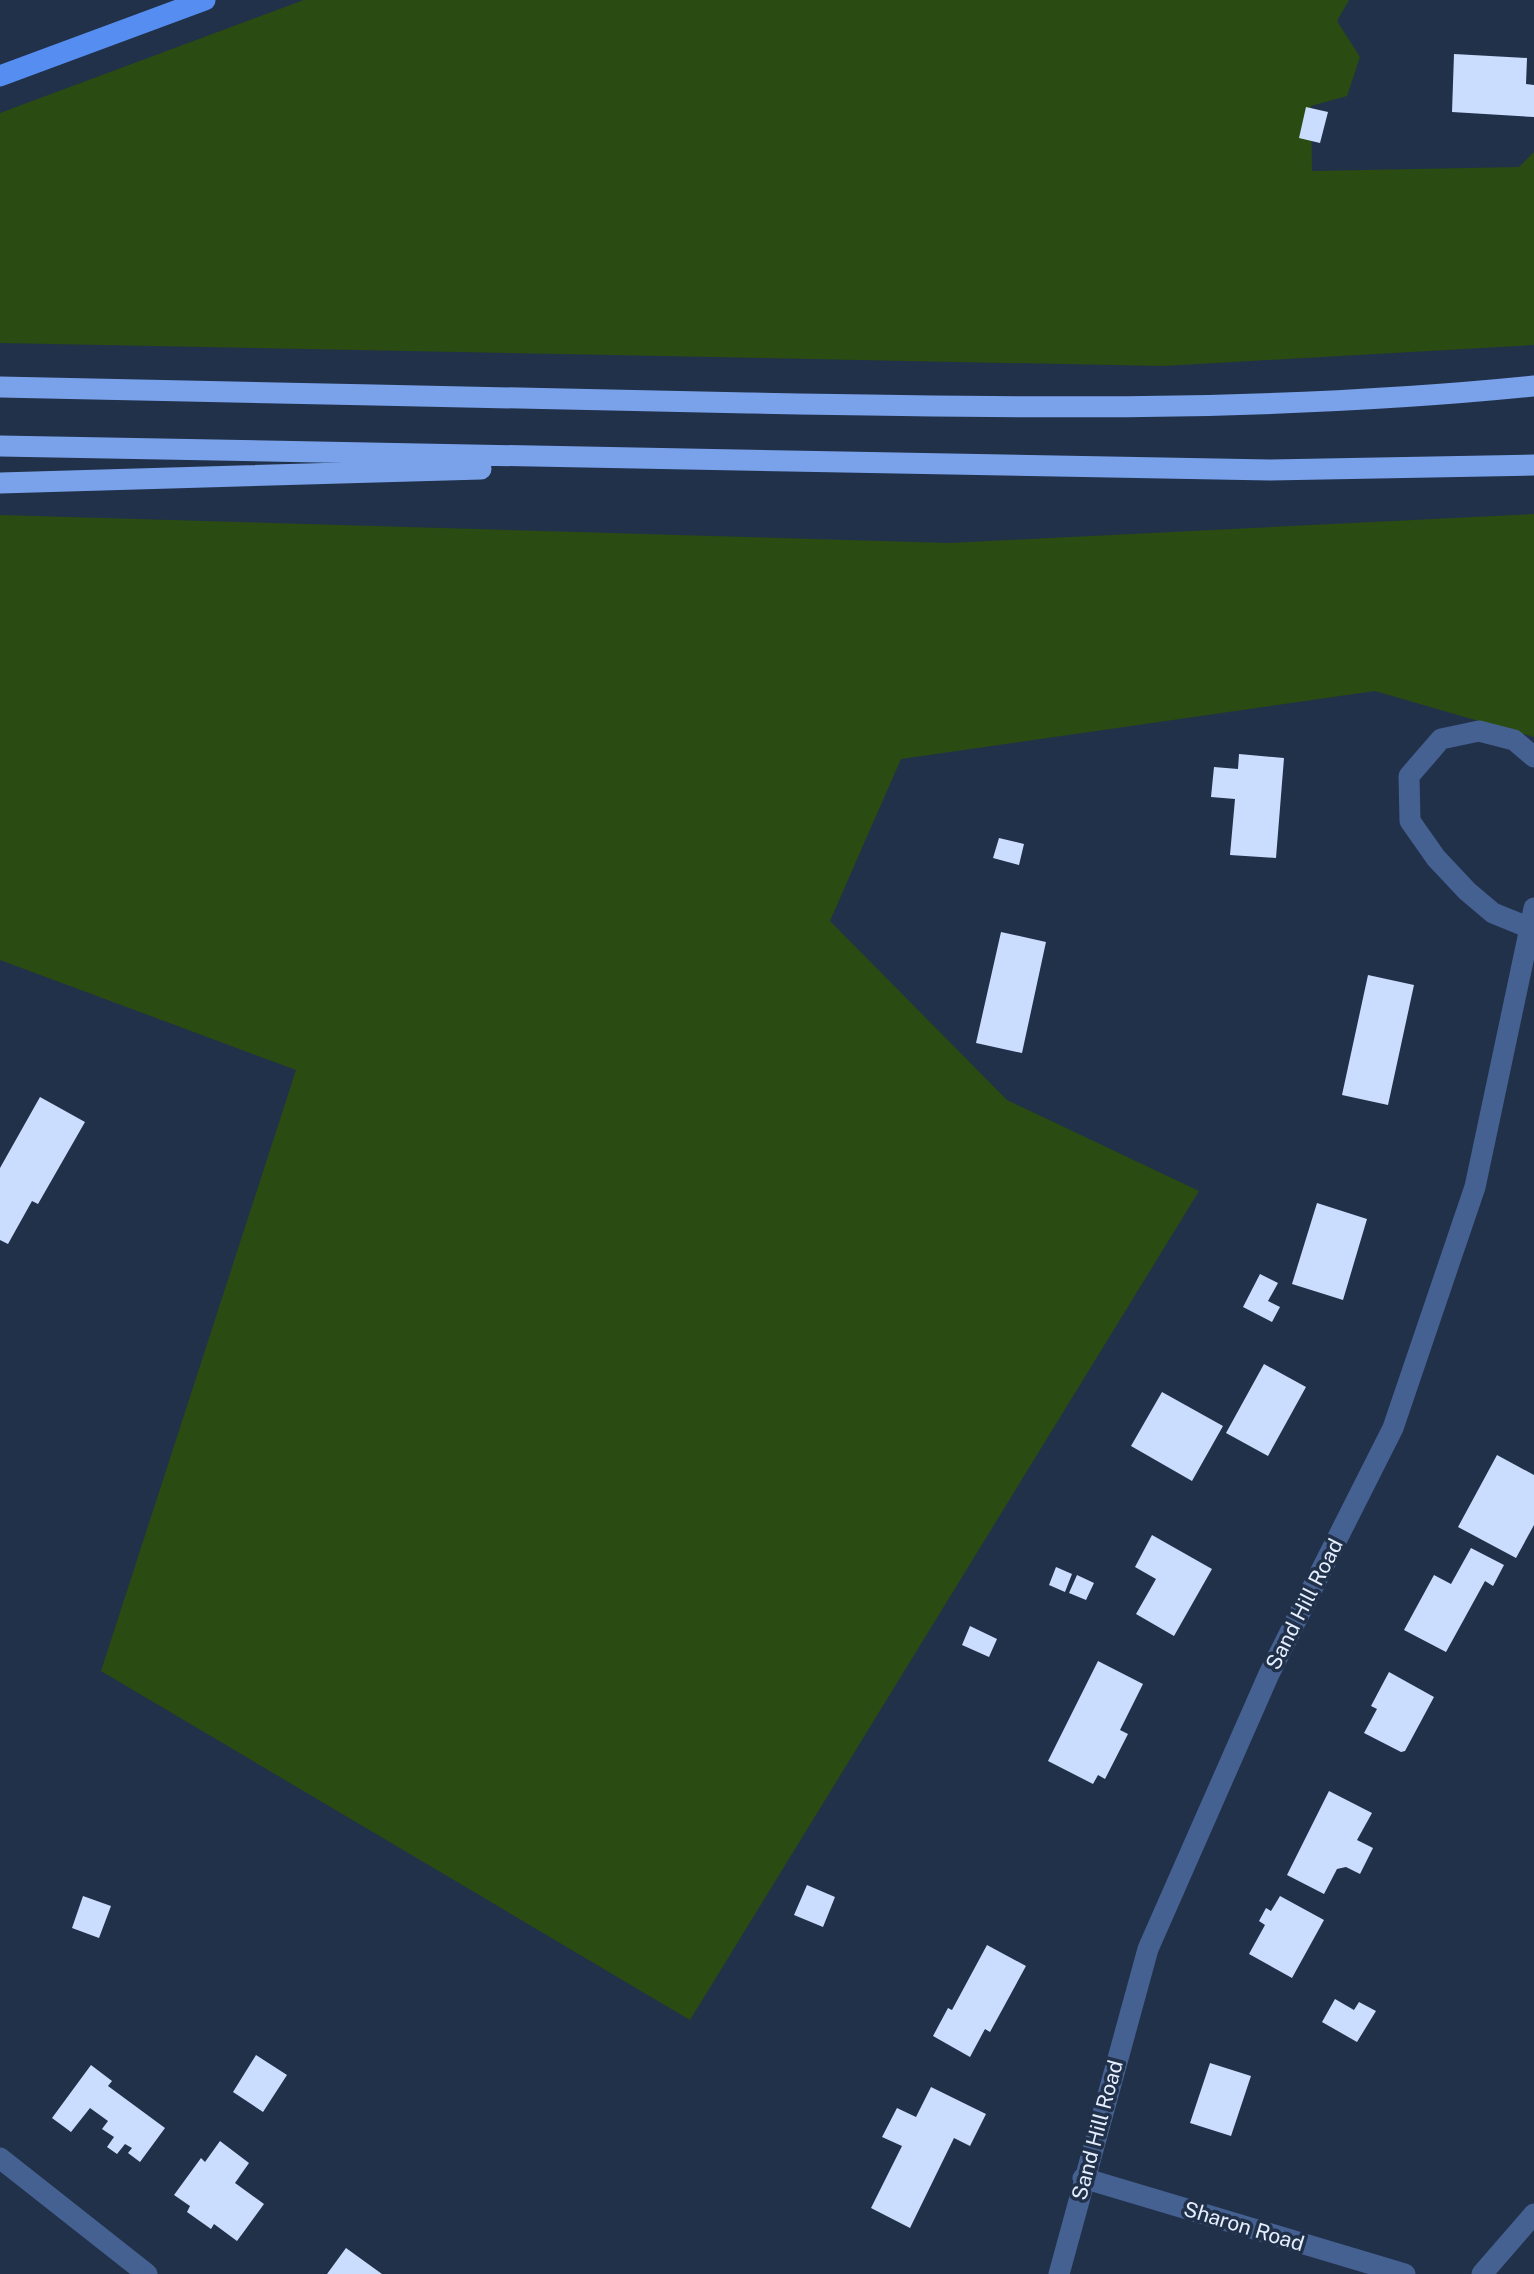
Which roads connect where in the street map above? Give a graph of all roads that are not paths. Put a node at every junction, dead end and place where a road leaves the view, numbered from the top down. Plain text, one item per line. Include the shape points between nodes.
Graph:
1 (205, 0) edge
2 (0, 76) edge
3 (1534, 386) edge
4 (0, 387) edge
5 (0, 446) edge
6 (756, 461) junction
7 (1534, 465) edge
8 (0, 483) edge
9 (1534, 757) edge
10 (1532, 918) edge
11 (0, 2158) edge
12 (1083, 2178) junction
13 (1534, 2214) edge
14 (147, 2274) edge
15 (1059, 2274) edge
16 (1405, 2274) edge
17 (1482, 2274) edge

1 - 2 main road
3 - 4 highway via 1267,406 1084,410
5 - 6 highway
6 - 7 highway via 1270,470
6 - 8 highway
9 - 10 street, Sand Hill Road via 1514,740 1479,731 1441,739 1409,776 1410,821 1436,858 1493,913
10 - 12 street, Sand Hill Road via 1475,1187 1392,1428 1269,1674 1148,1949
11 - 14 street
12 - 15 street, Sand Hill Road
12 - 16 street, Sharon Road
13 - 17 street

